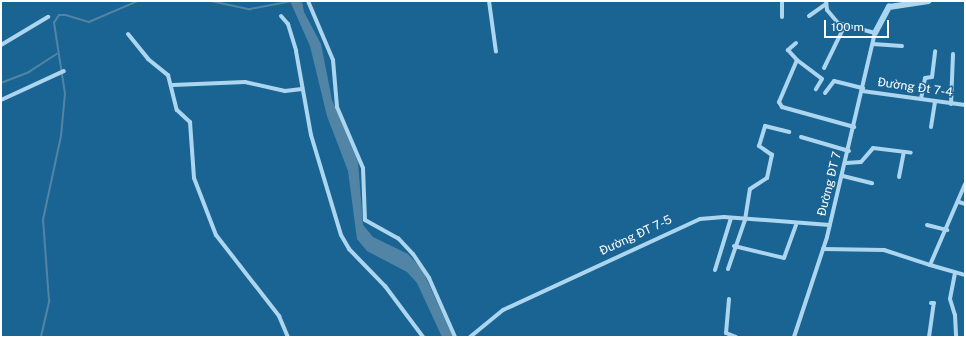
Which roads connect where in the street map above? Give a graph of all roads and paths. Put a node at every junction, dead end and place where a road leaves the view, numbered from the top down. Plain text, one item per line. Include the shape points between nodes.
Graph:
1 (308, 1) edge
2 (490, 1) edge
3 (782, 1) edge
4 (929, 1) edge
5 (826, 3) edge
6 (281, 16) dead end
7 (809, 16) dead end
8 (48, 17) dead end
9 (782, 18) dead end
10 (845, 25) junction
11 (128, 34) dead end
12 (875, 34) junction
13 (796, 43) dead end
14 (873, 44) junction
15 (1, 45) edge
16 (902, 46) dead end
17 (935, 51) dead end
18 (496, 52) dead end
19 (953, 54) dead end
20 (797, 60) junction
21 (824, 68) dead end
22 (64, 71) dead end
23 (173, 85) junction
24 (302, 89) junction
25 (816, 89) dead end
26 (863, 89) junction
27 (826, 93) dead end
28 (922, 99) junction
29 (1, 100) edge
30 (935, 101) junction
31 (951, 104) junction
32 (965, 105) edge
33 (854, 127) junction
34 (931, 127) dead end
35 (789, 132) dead end
36 (800, 137) dead end
37 (849, 151) junction
38 (904, 152) junction
39 (911, 153) dead end
40 (846, 163) junction
41 (843, 176) junction
42 (899, 177) dead end
43 (872, 183) dead end
44 (965, 184) edge
45 (959, 202) junction
46 (965, 204) edge
47 (731, 218) junction
48 (745, 220) junction
49 (927, 224) dead end
50 (796, 225) junction
51 (830, 225) junction
52 (947, 230) junction
53 (734, 246) junction
54 (823, 249) junction
55 (930, 265) junction
56 (728, 269) dead end
57 (715, 270) dead end
58 (955, 273) junction
59 (965, 275) edge
60 (729, 299) dead end
61 (931, 303) dead end
62 (730, 336) edge
63 (288, 337) edge
64 (423, 337) edge
65 (455, 337) edge
66 (470, 337) edge
67 (736, 337) edge
68 (794, 337) edge
69 (929, 337) edge
70 (956, 337) edge

1 - 65 street via 333,60 336,107 363,168 365,220 403,243 423,267
2 - 18 street
3 - 9 street
4 - 12 street via 889,7
5 - 7 street
5 - 10 street via 834,19
6 - 24 street via 288,24
8 - 15 street
10 - 12 street
10 - 21 street
11 - 23 street
12 - 14 street, Đường ĐT 7
13 - 20 street via 788,50
14 - 16 street
14 - 26 street, Đường ĐT 7
17 - 28 street via 932,77 925,78
19 - 31 street
20 - 25 street via 822,78
20 - 33 street via 780,102 782,107
22 - 29 street
23 - 24 street via 245,82 286,91
23 - 63 street via 177,110 190,122 194,178 208,220 216,235 279,316
24 - 64 street via 341,235 349,249 385,286
26 - 27 street, Đường Đt 7-4 via 834,81
26 - 28 street, Đường Đt 7-4
26 - 33 street, Đường ĐT 7
28 - 30 street, Đường Đt 7-4
30 - 31 street, Đường Đt 7-4
30 - 34 street
31 - 32 street, Đường Đt 7-4
33 - 37 street, Đường ĐT 7
35 - 48 street via 765,126 759,146 772,155 771,163 766,180 750,189
36 - 37 street
37 - 40 street, Đường ĐT 7
38 - 39 street
38 - 40 street via 873,148 861,162
38 - 42 street
40 - 41 street, Đường ĐT 7
41 - 43 street
41 - 51 street, Đường ĐT 7
44 - 45 street
45 - 46 street
45 - 52 street
47 - 48 street, Đường ĐT 7-5
47 - 57 street
47 - 66 street, Đường ĐT 7-5 via 700,219 685,224 503,310
48 - 50 street, Đường ĐT 7-5
48 - 53 street
49 - 52 street
50 - 51 street, Đường ĐT 7-5
50 - 53 street via 784,258
51 - 54 street, Đường ĐT 7
52 - 55 street
53 - 56 street
54 - 55 street via 884,250
54 - 68 street, Đường ĐT 7
55 - 58 street
58 - 59 street
58 - 70 street via 950,299 955,315
60 - 62 street via 726,334
61 - 69 street via 934,303
62 - 67 street

